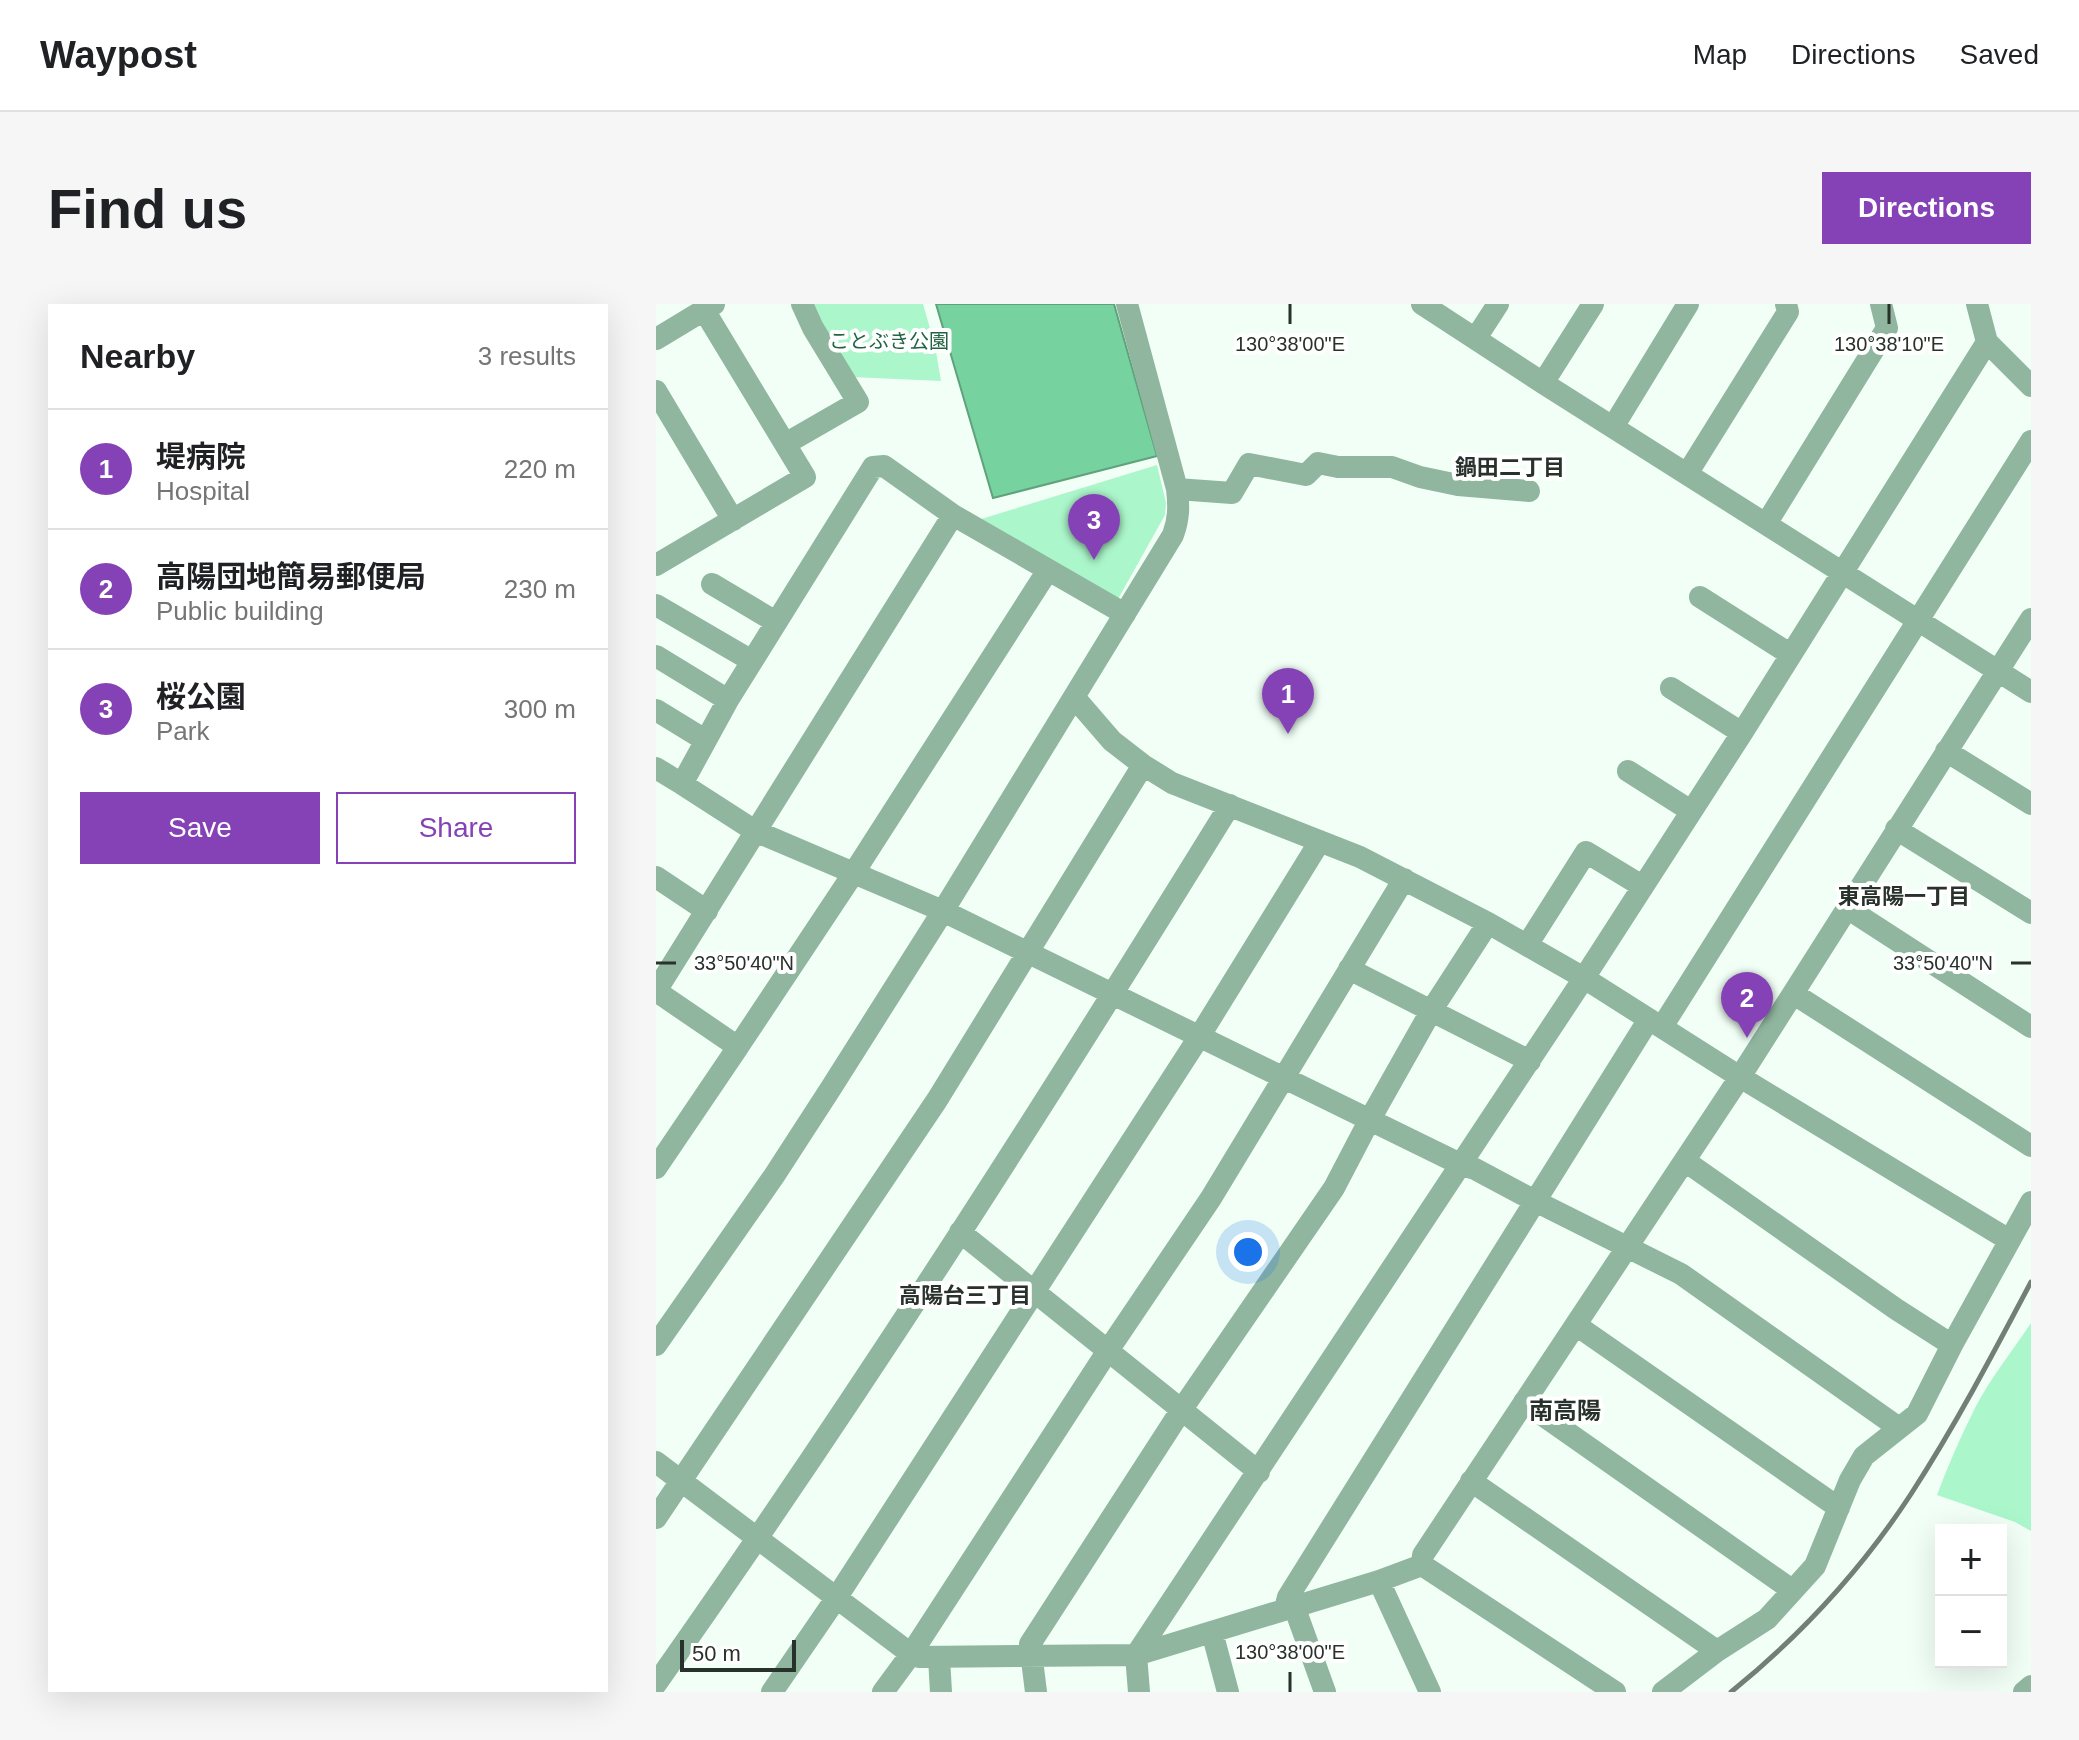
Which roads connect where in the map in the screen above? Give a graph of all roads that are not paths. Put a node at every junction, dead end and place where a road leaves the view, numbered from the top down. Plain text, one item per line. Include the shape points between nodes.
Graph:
1 (802, 304) edge
2 (1127, 304) edge
3 (1422, 304) edge
4 (1498, 304) edge
5 (1593, 304) edge
6 (1688, 304) edge
7 (1786, 304) edge
8 (1881, 304) edge
9 (1977, 304) edge
10 (709, 307) edge
11 (1476, 338) junction
12 (656, 339) edge
13 (1987, 342) junction
14 (1543, 383) junction
15 (2031, 386) edge
16 (656, 391) edge
17 (1613, 427) junction
18 (2031, 441) edge
19 (785, 444) junction
20 (1687, 474) junction
21 (1177, 489) junction
22 (1529, 491) dead end
23 (953, 515) junction
24 (733, 520) junction
25 (1766, 524) junction
26 (657, 561) edge
27 (1048, 570) junction
28 (1843, 573) junction
29 (712, 584) dead end
30 (1700, 597) dead end
31 (656, 605) edge
32 (1125, 614) junction
33 (2031, 619) edge
34 (1917, 620) junction
35 (776, 622) junction
36 (1790, 654) junction
37 (656, 656) edge
38 (752, 661) junction
39 (1998, 671) junction
40 (1671, 688) dead end
41 (2031, 692) edge
42 (1074, 697) junction
43 (728, 700) junction
44 (656, 710) edge
45 (1742, 733) junction
46 (705, 740) junction
47 (1946, 751) junction
48 (1143, 765) junction
49 (656, 768) edge
50 (1628, 771) dead end
51 (682, 784) junction
52 (2031, 804) edge
53 (1230, 805) junction
54 (1691, 811) junction
55 (1896, 829) junction
56 (755, 831) junction
57 (1320, 841) junction
58 (853, 874) junction
59 (656, 877) edge
60 (1404, 879) junction
61 (1642, 886) junction
62 (1847, 908) junction
63 (707, 911) junction
64 (943, 911) junction
65 (2031, 913) edge
66 (1488, 923) junction
67 (1527, 945) junction
68 (1028, 952) junction
69 (1349, 969) junction
70 (1584, 978) junction
71 (656, 991) edge
72 (1113, 994) junction
73 (1794, 994) junction
74 (1431, 1011) junction
75 (1655, 1023) junction
76 (2031, 1027) edge
77 (1199, 1037) junction
78 (738, 1047) junction
79 (1530, 1061) junction
80 (1740, 1077) junction
81 (1285, 1079) junction
82 (1369, 1121) junction
83 (2031, 1146) edge
84 (1685, 1161) junction
85 (1462, 1165) junction
86 (656, 1168) edge
87 (1535, 1201) junction
88 (2031, 1202) edge
89 (960, 1232) junction
90 (2009, 1240) junction
91 (1628, 1247) junction
92 (1034, 1292) junction
93 (1576, 1325) junction
94 (656, 1345) edge
95 (1952, 1345) junction
96 (1107, 1352) junction
97 (1524, 1402) junction
98 (1182, 1409) junction
99 (1899, 1428) junction
100 (656, 1462) edge
101 (1259, 1472) junction
102 (1471, 1481) junction
103 (681, 1482) junction
104 (1839, 1508) junction
105 (656, 1518) edge
106 (759, 1538) junction
107 (1422, 1565) junction
108 (1379, 1581) junction
109 (1792, 1590) junction
110 (837, 1597) junction
111 (1290, 1608) junction
112 (1212, 1632) junction
113 (1717, 1651) junction
114 (911, 1654) junction
115 (1136, 1655) junction
116 (1032, 1656) junction
117 (939, 1658) junction
118 (656, 1684) edge
119 (2031, 1686) edge
120 (772, 1692) edge
121 (883, 1692) edge
122 (941, 1692) edge
123 (1036, 1692) edge
124 (1139, 1692) edge
125 (1228, 1692) edge
126 (1325, 1692) edge
127 (1430, 1692) edge
128 (1615, 1692) edge
129 (1663, 1692) edge
130 (2024, 1692) edge

1 - 19 street via 858,402
2 - 21 street
3 - 11 street
4 - 11 street
5 - 14 street
6 - 17 street
7 - 20 street via 1788,312
8 - 25 street via 1887,328
9 - 13 street
10 - 12 street
10 - 19 street
11 - 14 street
13 - 15 street
13 - 28 street
14 - 17 street
16 - 24 street
17 - 20 street
18 - 34 street
19 - 24 street via 805,477
20 - 25 street
21 - 22 street via 1232,493 1249,464 1306,475 1318,463 1392,467 1458,485
21 - 32 street via 1173,535
23 - 27 street
23 - 35 street via 884,466 873,467
23 - 56 street
24 - 26 street
25 - 28 street
27 - 32 street
27 - 58 street
28 - 34 street
28 - 36 street
29 - 35 street
30 - 36 street
31 - 38 street
32 - 42 street
33 - 39 street
34 - 39 street
34 - 75 street
35 - 38 street
36 - 45 street
37 - 43 street
38 - 43 street
39 - 41 street
39 - 47 street
40 - 45 street
42 - 48 street via 1112,741
42 - 64 street
43 - 46 street
44 - 46 street
45 - 54 street
46 - 51 street
47 - 52 street
47 - 55 street
48 - 53 street via 1172,783
48 - 68 street
49 - 51 street
50 - 54 street
51 - 56 street
53 - 57 street
53 - 72 street
54 - 61 street
55 - 62 street
55 - 65 street
56 - 58 street
56 - 63 street
57 - 60 street
57 - 77 street
58 - 64 street
58 - 78 street
59 - 63 street
60 - 66 street
60 - 69 street
61 - 67 street via 1586,852
61 - 70 street
62 - 73 street
62 - 76 street
63 - 71 street
64 - 68 street
64 - 94 street via 783,1163
66 - 67 street
66 - 74 street
67 - 70 street
68 - 72 street
68 - 103 street via 937,1100
69 - 74 street
69 - 81 street
70 - 75 street
70 - 79 street
71 - 78 street
72 - 77 street
72 - 89 street
73 - 80 street
73 - 83 street
74 - 79 street
74 - 82 street
75 - 80 street
75 - 87 street
77 - 81 street
77 - 92 street
78 - 86 street
79 - 85 street
80 - 84 street
80 - 90 street
81 - 82 street
81 - 96 street
82 - 85 street
82 - 98 street via 1334,1188
84 - 91 street
84 - 95 street
85 - 87 street
85 - 101 street
87 - 91 street
87 - 111 street via 1288,1597
88 - 90 street
89 - 92 street
89 - 106 street
90 - 95 street
91 - 93 street
91 - 99 street via 1681,1274
92 - 96 street
92 - 110 street
93 - 97 street
93 - 104 street
95 - 99 street via 1917,1414
96 - 98 street
96 - 114 street
97 - 102 street
97 - 109 street
98 - 101 street
98 - 116 street via 1030,1644
99 - 104 street via 1864,1456
100 - 103 street
101 - 115 street
102 - 107 street via 1423,1555
102 - 113 street
103 - 105 street
103 - 106 street
104 - 109 street via 1815,1566
106 - 110 street
106 - 118 street
107 - 108 street
107 - 128 street
108 - 111 street
108 - 127 street
109 - 113 street via 1767,1619
110 - 114 street
110 - 120 street
111 - 112 street
111 - 126 street
112 - 115 street
112 - 125 street
113 - 129 street
114 - 117 street
114 - 121 street
115 - 116 street
115 - 124 street
116 - 117 street
116 - 123 street
117 - 122 street
119 - 130 street

